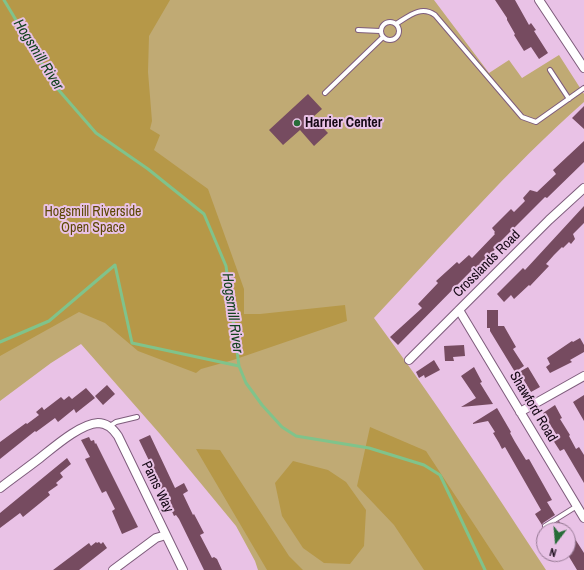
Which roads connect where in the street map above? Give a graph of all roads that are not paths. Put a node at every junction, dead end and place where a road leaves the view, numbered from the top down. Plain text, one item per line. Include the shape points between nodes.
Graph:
1 (539, 0) edge
2 (396, 24) junction
3 (358, 30) dead end
4 (380, 32) junction
5 (382, 37) junction
6 (584, 68) edge
7 (550, 70) dead end
8 (584, 88) edge
9 (325, 92) dead end
10 (569, 99) junction
11 (584, 188) edge
12 (459, 310) junction
13 (409, 360) dead end
14 (584, 376) edge
15 (520, 412) junction
16 (137, 417) dead end
17 (109, 427) junction
18 (0, 488) edge
19 (577, 506) junction
20 (584, 518) edge
21 (551, 522) edge
22 (166, 535) junction
23 (113, 570) edge
24 (183, 570) edge

1 - 6 street
2 - 4 lane via 386,22
2 - 5 lane via 399,31 396,37 389,40
2 - 10 lane via 418,10 430,12 522,117 536,122
3 - 4 lane
4 - 5 lane
5 - 9 lane
7 - 10 lane
8 - 10 lane
11 - 12 street, Crosslands Road
12 - 13 street, Crosslands Road
12 - 15 street, Shawford Road
14 - 15 street
15 - 19 street, Shawford Road
16 - 17 lane via 116,422
17 - 18 street, Pams Way via 99,423 65,438
17 - 22 street, Pams Way via 114,429 118,436
19 - 20 street, Shawford Road
19 - 21 lane
22 - 23 street via 156,538
22 - 24 street, Pams Way

